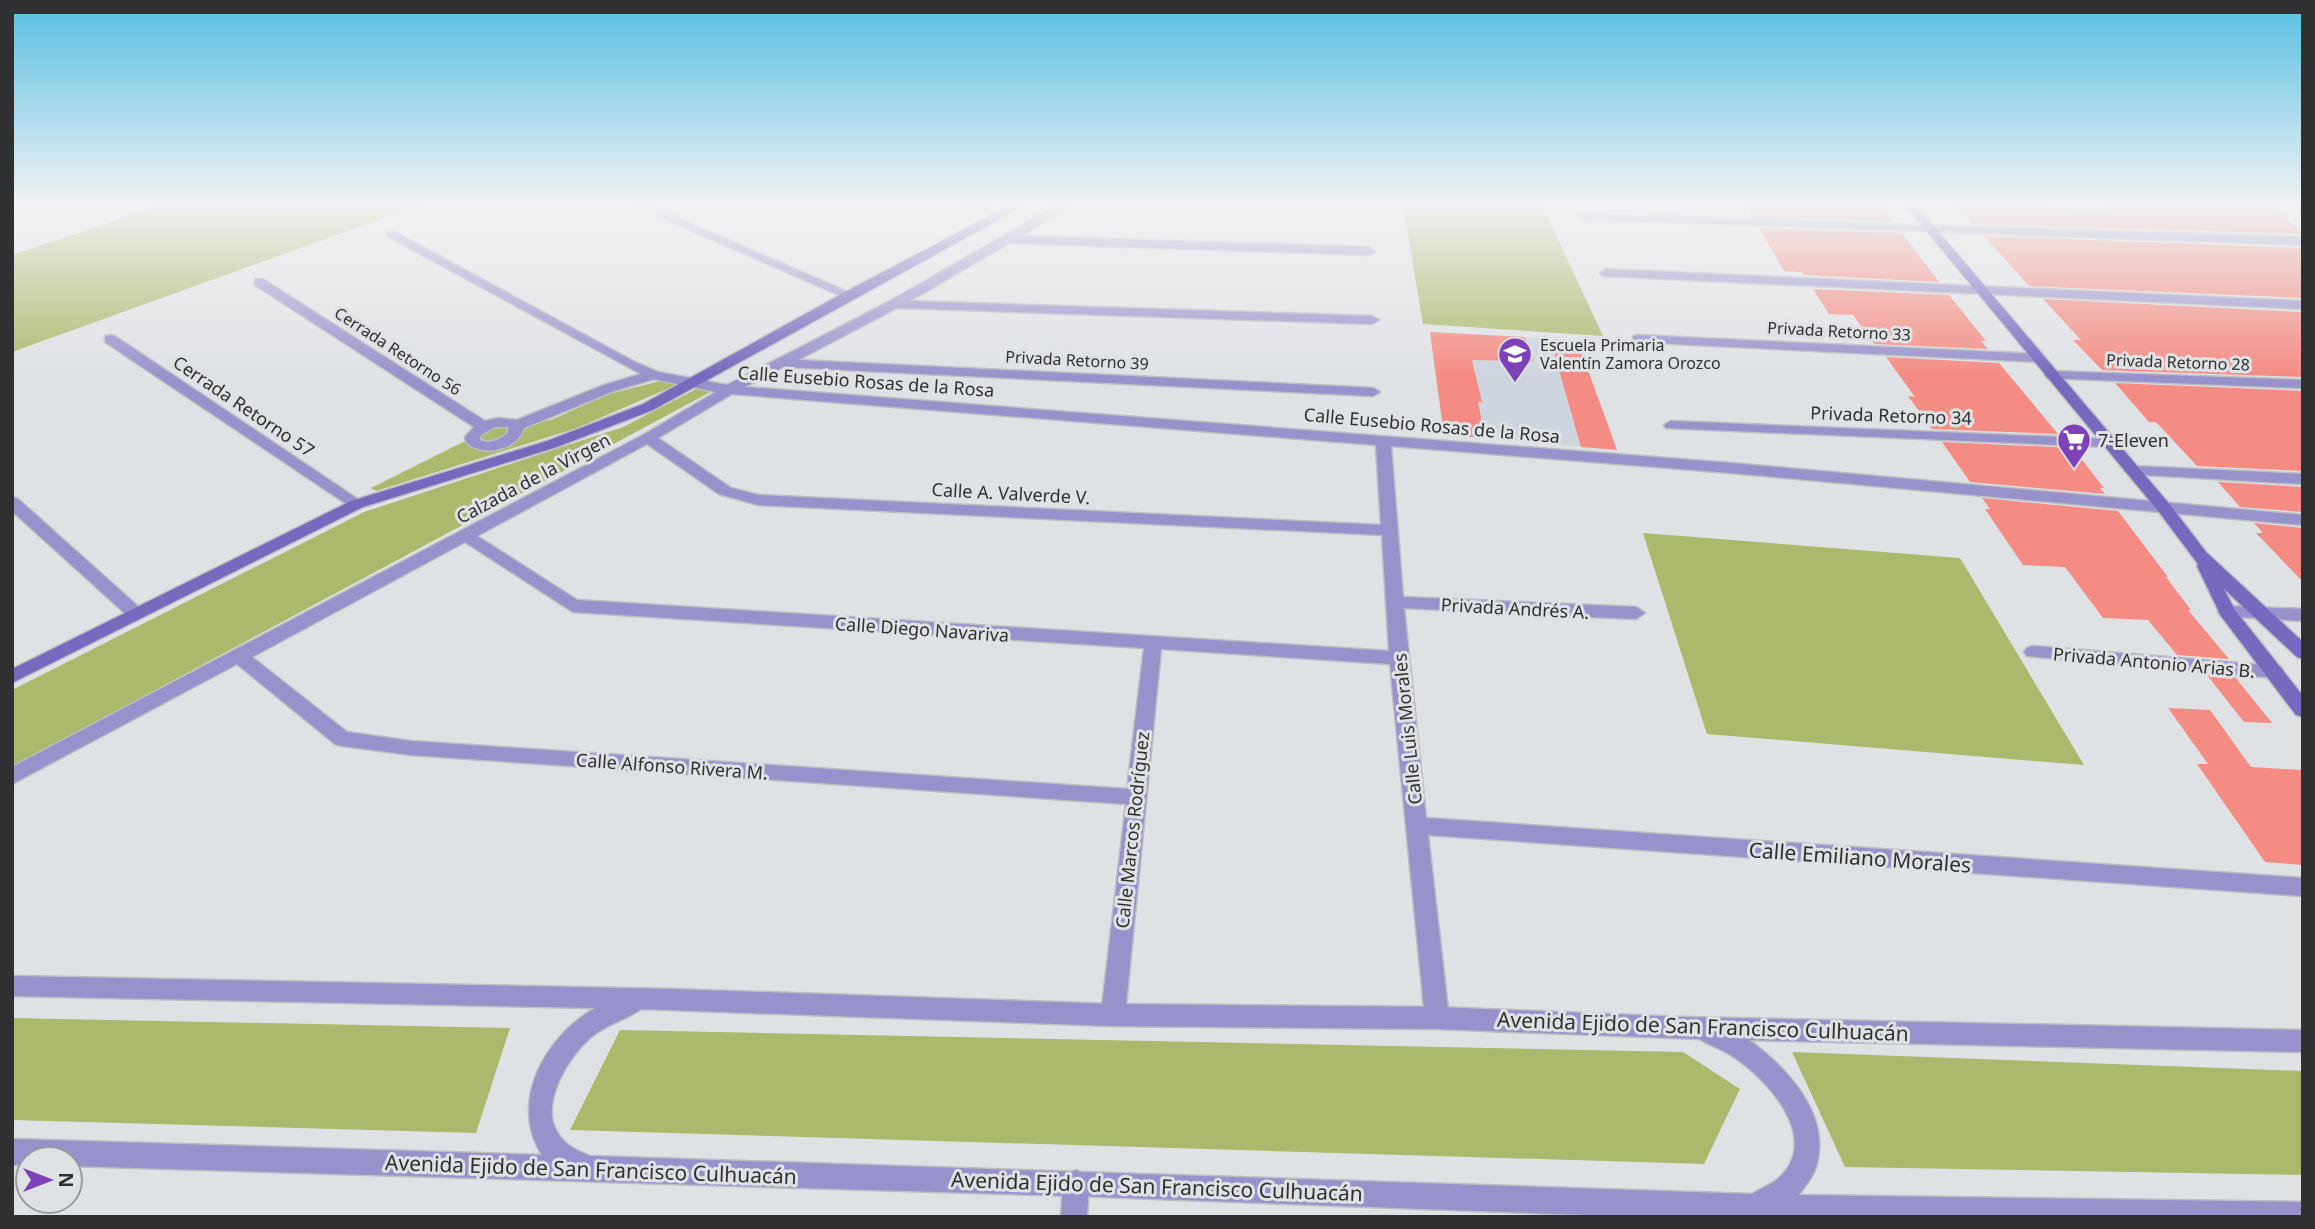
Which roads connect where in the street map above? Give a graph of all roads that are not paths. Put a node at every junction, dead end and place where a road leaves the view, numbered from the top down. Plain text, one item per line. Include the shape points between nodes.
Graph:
1 (443, 262) edge
2 (772, 262) edge
3 (911, 262) edge
4 (966, 262) edge
5 (1958, 262) edge
6 (1606, 273) dead end
7 (259, 282) dead end
8 (1982, 291) junction
9 (849, 295) junction
10 (895, 304) junction
11 (2303, 305) edge
12 (1373, 320) dead end
13 (110, 339) dead end
14 (1637, 339) dead end
15 (2038, 358) junction
16 (779, 363) junction
17 (654, 375) junction
18 (2052, 375) junction
19 (696, 381) junction
20 (2303, 384) edge
21 (729, 390) junction
22 (1373, 392) dead end
23 (516, 425) junction
24 (1671, 425) dead end
25 (483, 426) junction
26 (648, 438) junction
27 (1383, 440) junction
28 (2109, 443) junction
29 (2133, 471) junction
30 (2303, 479) edge
31 (12, 502) edge
32 (357, 504) junction
33 (2165, 509) junction
34 (2303, 520) edge
35 (1388, 530) junction
36 (465, 535) junction
37 (2200, 556) junction
38 (1395, 602) junction
39 (2227, 612) junction
40 (2263, 612) junction
41 (135, 613) junction
42 (1636, 613) dead end
43 (2303, 615) edge
44 (1153, 644) junction
45 (2033, 652) dead end
46 (2303, 653) edge
47 (239, 656) junction
48 (1399, 658) junction
49 (2275, 672) junction
50 (12, 677) edge
51 (2303, 710) edge
52 (12, 776) edge
53 (1135, 797) junction
54 (1418, 826) junction
55 (2303, 887) edge
56 (12, 986) edge
57 (671, 999) junction
58 (1113, 1015) junction
59 (1437, 1018) junction
60 (1681, 1028) junction
61 (2303, 1041) edge
62 (12, 1152) edge
63 (613, 1170) junction
64 (1076, 1183) junction
65 (1734, 1207) junction
66 (2303, 1215) edge
67 (1074, 1217) edge

1 - 17 street
2 - 9 street
3 - 9 main road, Calzada de la Virgen
4 - 10 street, Calzada de la Virgen
5 - 8 main road
6 - 8 street
7 - 25 street, Cerrada Retorno 56
8 - 11 street
8 - 15 main road
9 - 19 main road, Calzada de la Virgen
10 - 12 street
10 - 16 street, Calzada de la Virgen
13 - 32 street, Cerrada Retorno 57
14 - 15 street, Privada Retorno 33
15 - 18 main road
16 - 21 street, Calzada de la Virgen
16 - 22 street, Privada Retorno 39
17 - 19 street, Calle Eusebio Rosas de la Rosa
17 - 23 street
18 - 20 street, Privada Retorno 28
18 - 28 main road
19 - 21 street, Calle Eusebio Rosas de la Rosa
19 - 32 main road, Calzada de la Virgen via 648,407 552,444
21 - 26 street, Calzada de la Virgen
21 - 27 street, Calle Eusebio Rosas de la Rosa
23 - 25 street
23 - 25 street via 514,436 487,446 473,442 472,437
24 - 28 street, Privada Retorno 34
26 - 35 street, Calle A. Valverde V. via 725,491 758,500
26 - 36 street, Calzada de la Virgen
27 - 33 street, Calle Eusebio Rosas de la Rosa
27 - 35 street, Calle Luis Morales
28 - 29 main road
29 - 30 street
29 - 33 main road
31 - 41 street
32 - 41 main road, Calzada de la Virgen
33 - 34 street, Calle Eusebio Rosas de la Rosa
33 - 37 main road
35 - 38 street, Calle Luis Morales
36 - 44 street, Calle Diego Navariva via 573,606
36 - 47 street, Calzada de la Virgen
37 - 39 main road
37 - 40 main road
38 - 42 street, Privada Andrés A.
38 - 48 street, Calle Luis Morales
39 - 40 street
39 - 49 main road
40 - 43 street
40 - 46 main road
41 - 50 main road, Calzada de la Virgen
44 - 48 street, Calle Diego Navariva
44 - 53 street, Calle Marcos Rodríguez
45 - 49 street, Privada Antonio Arias B.
47 - 52 street, Calzada de la Virgen
47 - 53 street, Calle Alfonso Rivera M. via 342,739 425,749
48 - 54 street, Calle Luis Morales
49 - 51 main road
53 - 58 street, Calle Marcos Rodríguez
54 - 55 street, Calle Emiliano Morales
54 - 59 street, Calle Luis Morales
56 - 57 street, Avenida Ejido de San Francisco Culhuacán
57 - 58 street, Avenida Ejido de San Francisco Culhuacán
57 - 63 street via 631,1003 590,1023 558,1056 541,1093 542,1128 549,1143 575,1164
58 - 59 street, Avenida Ejido de San Francisco Culhuacán
59 - 60 street, Avenida Ejido de San Francisco Culhuacán
60 - 61 street, Avenida Ejido de San Francisco Culhuacán
60 - 65 street via 1722,1037 1761,1059 1777,1075 1800,1113 1806,1134 1801,1172 1775,1199
62 - 63 street, Avenida Ejido de San Francisco Culhuacán
63 - 64 street, Avenida Ejido de San Francisco Culhuacán
64 - 65 street, Avenida Ejido de San Francisco Culhuacán
64 - 67 street
65 - 66 street, Avenida Ejido de San Francisco Culhuacán

